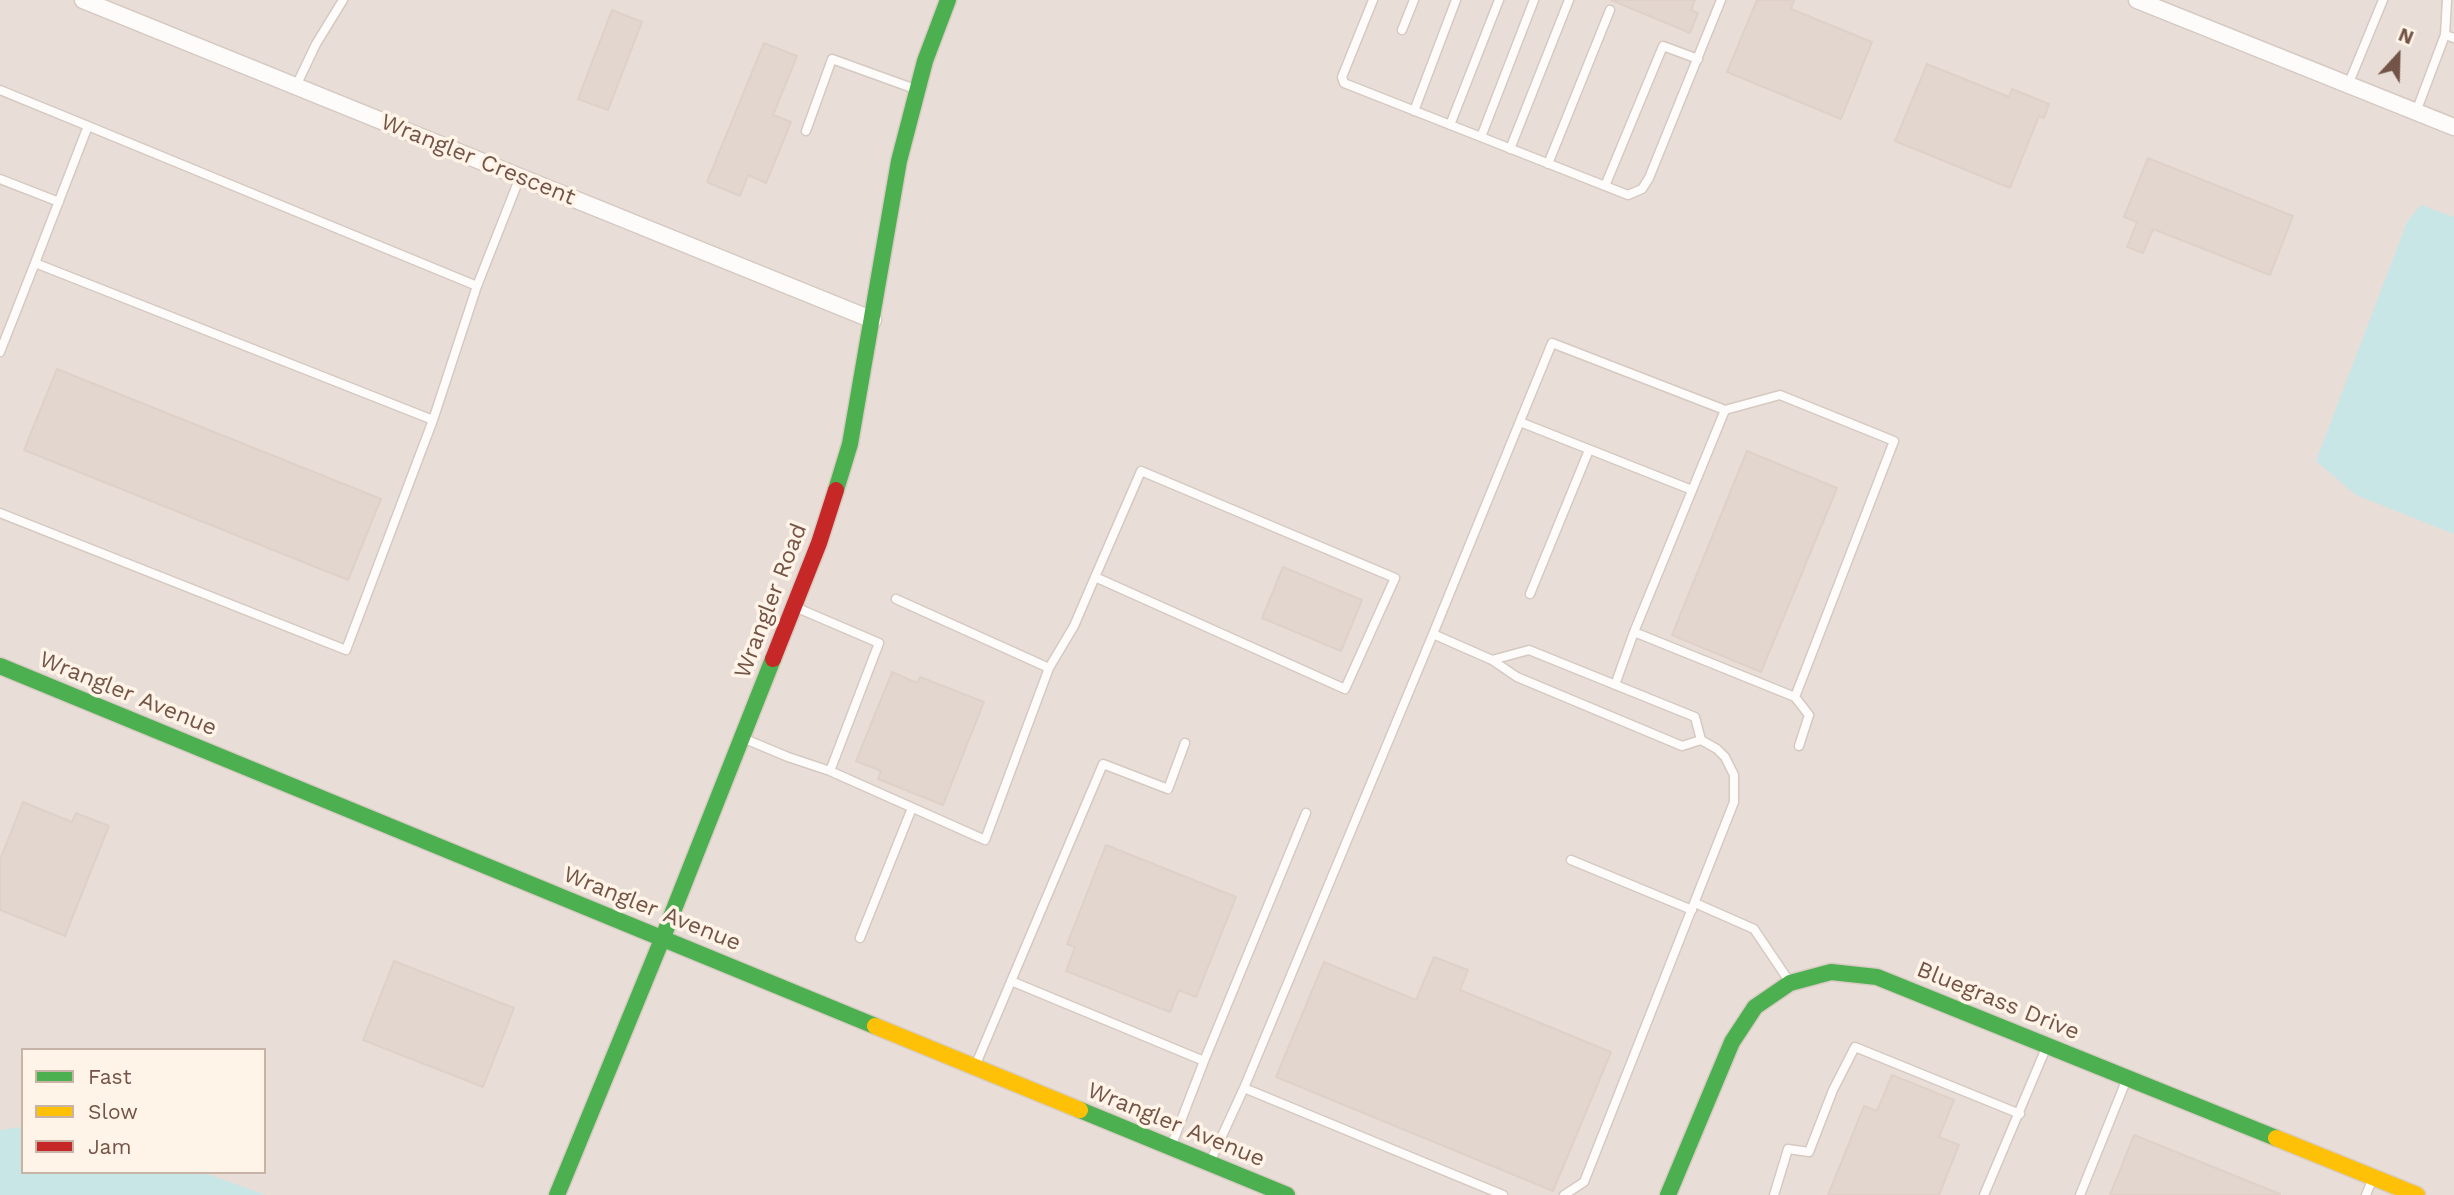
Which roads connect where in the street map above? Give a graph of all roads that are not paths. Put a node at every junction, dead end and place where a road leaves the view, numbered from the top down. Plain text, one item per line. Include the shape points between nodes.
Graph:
1 (83, 0) edge
2 (343, 0) edge
3 (948, 0) edge
4 (1373, 0) edge
5 (1414, 0) edge
6 (1456, 0) edge
7 (1499, 0) edge
8 (1534, 0) edge
9 (1569, 0) edge
10 (1721, 0) edge
11 (2137, 0) edge
12 (2383, 0) edge
13 (2447, 0) edge
14 (1610, 10) dead end
15 (1402, 30) dead end
16 (2450, 36) edge
17 (1698, 59) junction
18 (2348, 85) junction
19 (296, 86) junction
20 (0, 90) edge
21 (918, 90) junction
22 (1414, 111) junction
23 (2416, 112) junction
24 (1450, 125) junction
25 (88, 126) junction
26 (2454, 127) edge
27 (806, 131) dead end
28 (1481, 137) junction
29 (1510, 149) junction
30 (1548, 164) junction
31 (520, 177) junction
32 (0, 179) edge
33 (1605, 186) junction
34 (59, 202) junction
35 (35, 263) junction
36 (477, 286) junction
37 (873, 320) junction
38 (0, 352) edge
39 (1725, 410) junction
40 (433, 420) junction
41 (1520, 422) junction
42 (1589, 450) junction
43 (1692, 490) junction
44 (0, 513) edge
45 (1095, 577) junction
46 (1530, 594) dead end
47 (896, 599) dead end
48 (794, 607) junction
49 (1633, 632) junction
50 (1433, 634) junction
51 (1492, 660) junction
52 (0, 666) edge
53 (1049, 668) junction
54 (1615, 685) junction
55 (1795, 697) junction
56 (742, 738) junction
57 (1701, 740) junction
58 (1185, 743) dead end
59 (1799, 746) dead end
60 (830, 771) junction
61 (912, 808) junction
62 (1306, 813) dead end
63 (1571, 859) dead end
64 (1694, 907) junction
65 (663, 937) junction
66 (860, 938) dead end
67 (1011, 981) junction
68 (1790, 983) junction
69 (2048, 1046) junction
70 (1204, 1061) junction
71 (975, 1067) junction
72 (2127, 1078) junction
73 (1244, 1088) junction
74 (2020, 1114) junction
75 (1171, 1148) junction
76 (1210, 1164) junction
77 (2373, 1177) junction
78 (557, 1195) edge
79 (1286, 1195) edge
80 (1503, 1195) edge
81 (1563, 1195) edge
82 (1668, 1195) edge
83 (1774, 1195) edge
84 (1984, 1195) edge
85 (2080, 1195) edge
86 (2366, 1195) edge
87 (2417, 1195) edge

1 - 19 street, Wrangler Crescent
2 - 19 lane
3 - 21 street, Wrangler Road
4 - 22 lane via 1342,76 1344,83
5 - 15 lane
6 - 22 lane
7 - 24 lane
8 - 28 lane
9 - 29 lane
10 - 17 lane
11 - 18 street
12 - 18 lane
13 - 16 lane
14 - 30 lane
16 - 23 lane
17 - 33 lane via 1642,189 1628,195
17 - 33 lane via 1663,46
18 - 23 street
19 - 31 street, Wrangler Crescent
20 - 25 lane
21 - 27 lane via 832,59
21 - 37 street, Wrangler Road via 899,161
22 - 24 lane
23 - 26 street
24 - 28 lane
25 - 34 lane
25 - 36 lane
28 - 29 lane
29 - 30 lane
30 - 33 lane
31 - 36 lane
31 - 37 street, Wrangler Crescent
32 - 34 lane
34 - 35 lane
35 - 38 lane
35 - 40 lane
36 - 40 lane
37 - 48 street, Wrangler Road via 850,444
39 - 41 lane via 1552,343
39 - 43 lane
39 - 55 lane via 1780,394 1894,441
40 - 44 lane via 346,650
41 - 42 lane
41 - 50 lane
42 - 43 lane
42 - 46 lane
43 - 49 lane
45 - 45 lane via 1345,689 1395,578 1141,471
45 - 53 lane
47 - 53 lane
48 - 56 street, Wrangler Road
48 - 60 lane via 879,643
49 - 54 lane
49 - 55 lane
50 - 51 lane
50 - 73 lane
51 - 54 lane via 1529,650
51 - 57 lane via 1517,677 1682,746
52 - 65 street, Wrangler Avenue
53 - 61 lane via 985,840
54 - 57 lane via 1695,717
55 - 59 lane via 1809,715
56 - 60 lane
56 - 65 street, Wrangler Road
57 - 64 lane via 1725,757 1734,775 1735,792
58 - 67 lane via 1168,789 1103,764
60 - 61 lane
61 - 66 lane
62 - 70 lane
63 - 64 lane
64 - 68 lane via 1754,929
64 - 81 lane via 1584,1182
65 - 71 street, Wrangler Avenue
65 - 78 street, Wrangler Road
67 - 70 lane
67 - 71 lane
68 - 69 street, Bluegrass Drive via 1831,972 1877,976
68 - 82 street, Bluegrass Drive via 1755,1007 1732,1042
69 - 72 street, Bluegrass Drive
69 - 74 lane
70 - 75 lane
71 - 75 street, Wrangler Avenue
72 - 77 street, Bluegrass Drive
72 - 85 lane
73 - 76 lane
73 - 80 lane
74 - 83 lane via 1855,1047 1809,1152 1788,1149
74 - 84 lane
75 - 76 street, Wrangler Avenue
76 - 79 street, Wrangler Avenue
77 - 86 lane
77 - 87 street, Bluegrass Drive

